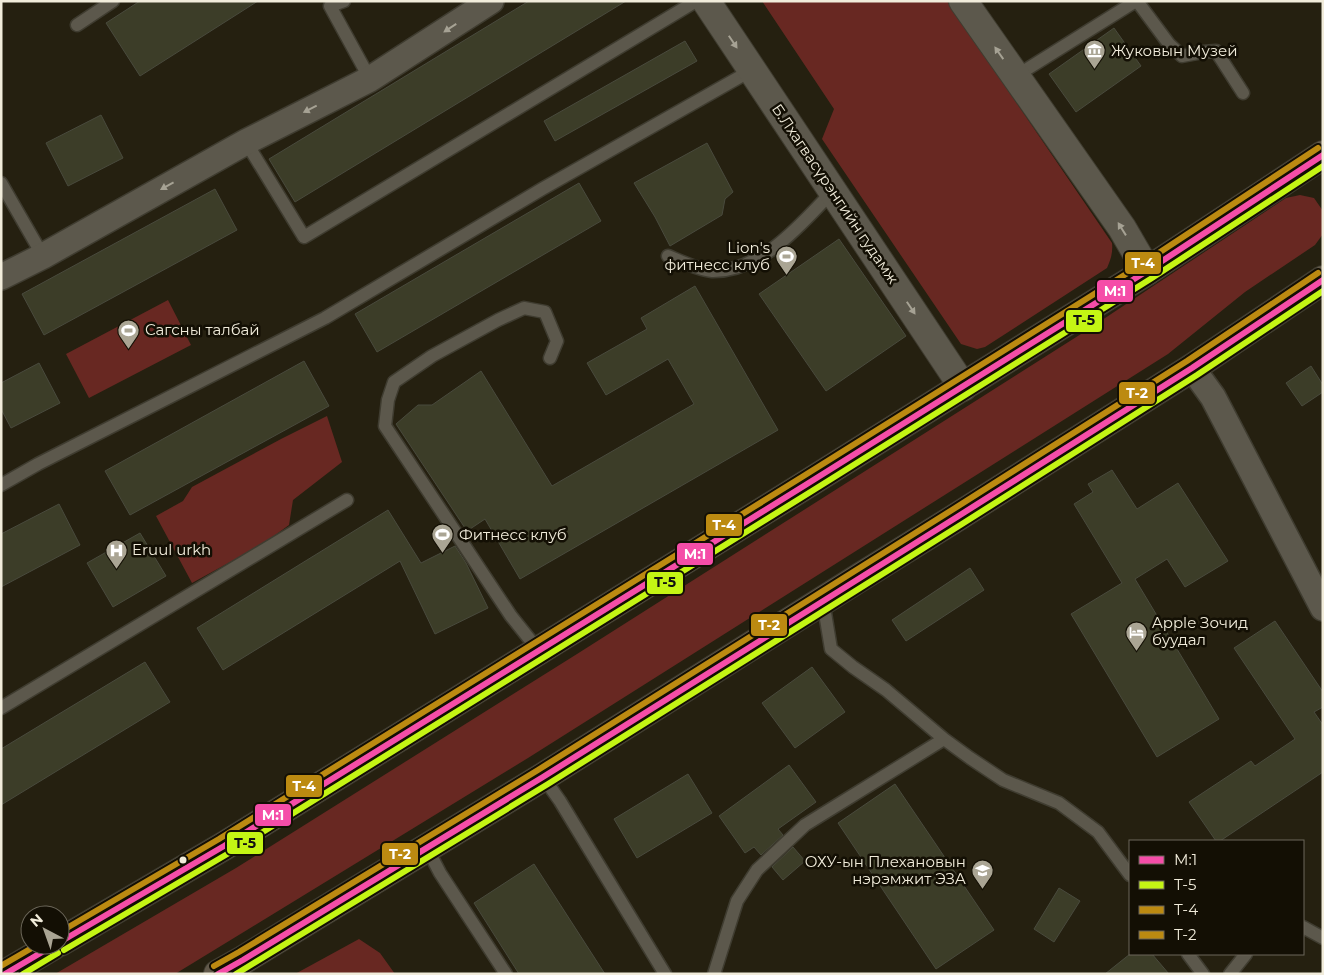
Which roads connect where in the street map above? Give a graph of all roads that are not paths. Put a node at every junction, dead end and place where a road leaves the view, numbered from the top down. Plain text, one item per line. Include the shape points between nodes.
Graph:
1 (113, 1) edge
2 (344, 1) edge
3 (491, 1) edge
4 (696, 1) edge
5 (706, 1) edge
6 (963, 1) edge
7 (1136, 1) edge
8 (329, 4) edge
9 (77, 25) dead end
10 (752, 70) junction
11 (1016, 76) junction
12 (370, 79) junction
13 (1243, 93) dead end
14 (246, 142) junction
15 (1319, 165) edge
16 (1, 183) edge
17 (834, 192) junction
18 (43, 256) junction
19 (668, 256) dead end
20 (1147, 271) junction
21 (1, 277) edge
22 (1323, 280) edge
23 (550, 358) dead end
24 (1192, 368) junction
25 (963, 386) junction
26 (1, 485) edge
27 (347, 500) dead end
28 (823, 601) junction
29 (1323, 608) edge
30 (539, 651) junction
31 (1, 708) edge
32 (944, 739) junction
33 (543, 777) junction
34 (427, 848) junction
35 (1129, 874) edge
36 (1304, 928) edge
37 (70, 936) edge
38 (1323, 938) edge
39 (37, 955) edge
40 (1189, 955) edge
41 (1245, 955) edge
42 (5, 974) edge
43 (218, 974) edge
44 (506, 974) edge
45 (665, 974) edge
46 (714, 974) edge
47 (1203, 974) edge
48 (1230, 974) edge

1 - 9 lane
2 - 8 lane
3 -> 12 street
4 - 14 lane via 304,237
5 -> 10 street, Б.Лхагвасүрэнгийн гудамж
11 -> 6 street
7 - 11 lane
7 - 13 lane via 1168,44 1182,56 1216,51
8 - 12 lane
10 - 17 street, Б.Лхагвасүрэнгийн гудамж
10 - 26 lane via 542,189 325,318
20 -> 11 street via 1122,228
12 -> 14 street
14 -> 18 street
15 - 20 highway
16 - 18 lane
17 - 19 lane via 794,232 751,262 710,271
17 -> 25 street, Б.Лхагвасүрэнгийн гудамж
18 - 21 street
20 - 25 highway
22 - 24 highway
23 - 30 lane via 556,341 546,312 524,308 432,356 394,382 385,426 511,616
24 - 28 highway
24 - 29 street via 1213,397
25 - 30 highway
27 - 31 lane
28 - 32 lane via 832,649
28 - 33 highway
30 - 37 highway via 224,846
32 - 35 lane via 1003,780 1060,803 1098,832
32 - 46 lane via 805,826 757,870 737,900
33 - 34 highway
33 - 45 lane
34 - 43 highway
34 - 44 lane
36 - 38 lane
39 - 42 highway
40 - 47 lane
41 - 48 lane

